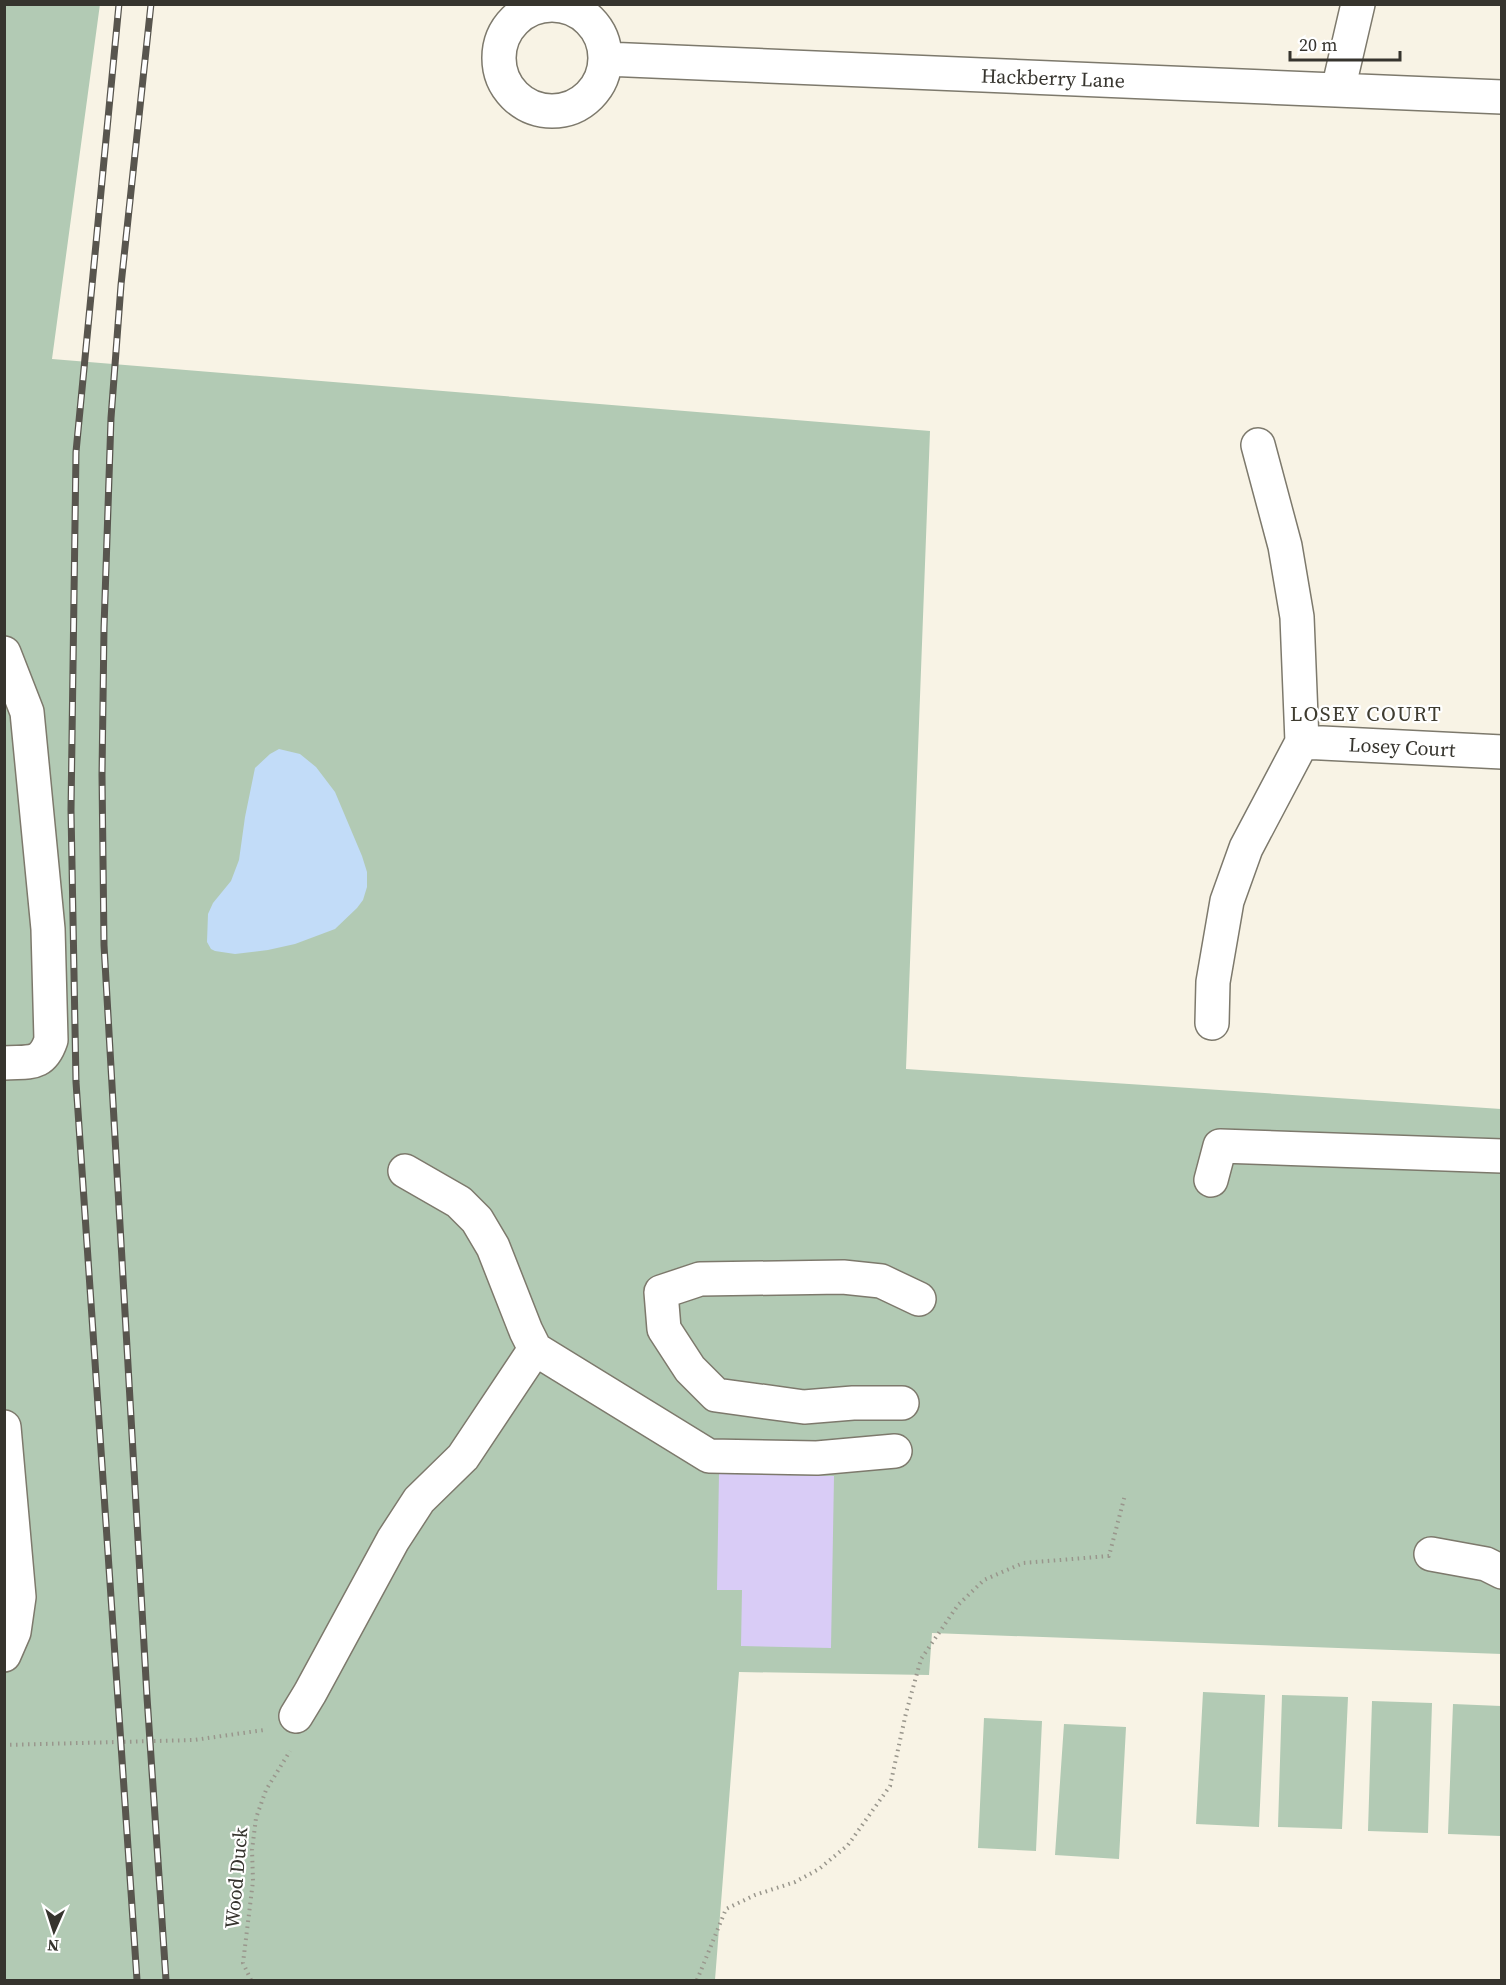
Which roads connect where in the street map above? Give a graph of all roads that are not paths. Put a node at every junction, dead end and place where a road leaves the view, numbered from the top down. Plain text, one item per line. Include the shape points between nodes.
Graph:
1 (1358, 4) edge
2 (605, 59) dead end
3 (1338, 90) junction
4 (1502, 96) edge
5 (1258, 445) dead end
6 (4, 653) edge
7 (1302, 742) junction
8 (1502, 752) edge
9 (1212, 1023) dead end
10 (4, 1063) edge
11 (1502, 1156) edge
12 (405, 1171) dead end
13 (1211, 1180) dead end
14 (919, 1299) dead end
15 (535, 1349) junction
16 (902, 1403) dead end
17 (4, 1427) edge
18 (895, 1451) dead end
19 (1431, 1554) dead end
20 (1502, 1572) edge
21 (12, 1600) edge
22 (4, 1654) edge
23 (296, 1716) road end

1 - 3 street
2 - 3 street, Hackberry Lane
3 - 4 street, Hackberry Lane
5 - 7 street via 1285,546 1297,617
6 - 10 street via 27,712 48,929 51,1040 46,1053 32,1062
7 - 8 street, Losey Court
7 - 9 street via 1246,848 1227,901 1213,981
11 - 13 street via 1220,1146
12 - 15 street via 459,1202 477,1220 493,1247
14 - 16 street via 881,1281 843,1277 700,1279 661,1292 664,1329 690,1370 716,1395 804,1407
15 - 18 street via 708,1456 817,1458
15 - 23 street via 463,1457 419,1500
17 - 21 street
19 - 20 street via 1486,1564
21 - 22 street via 14,1632

